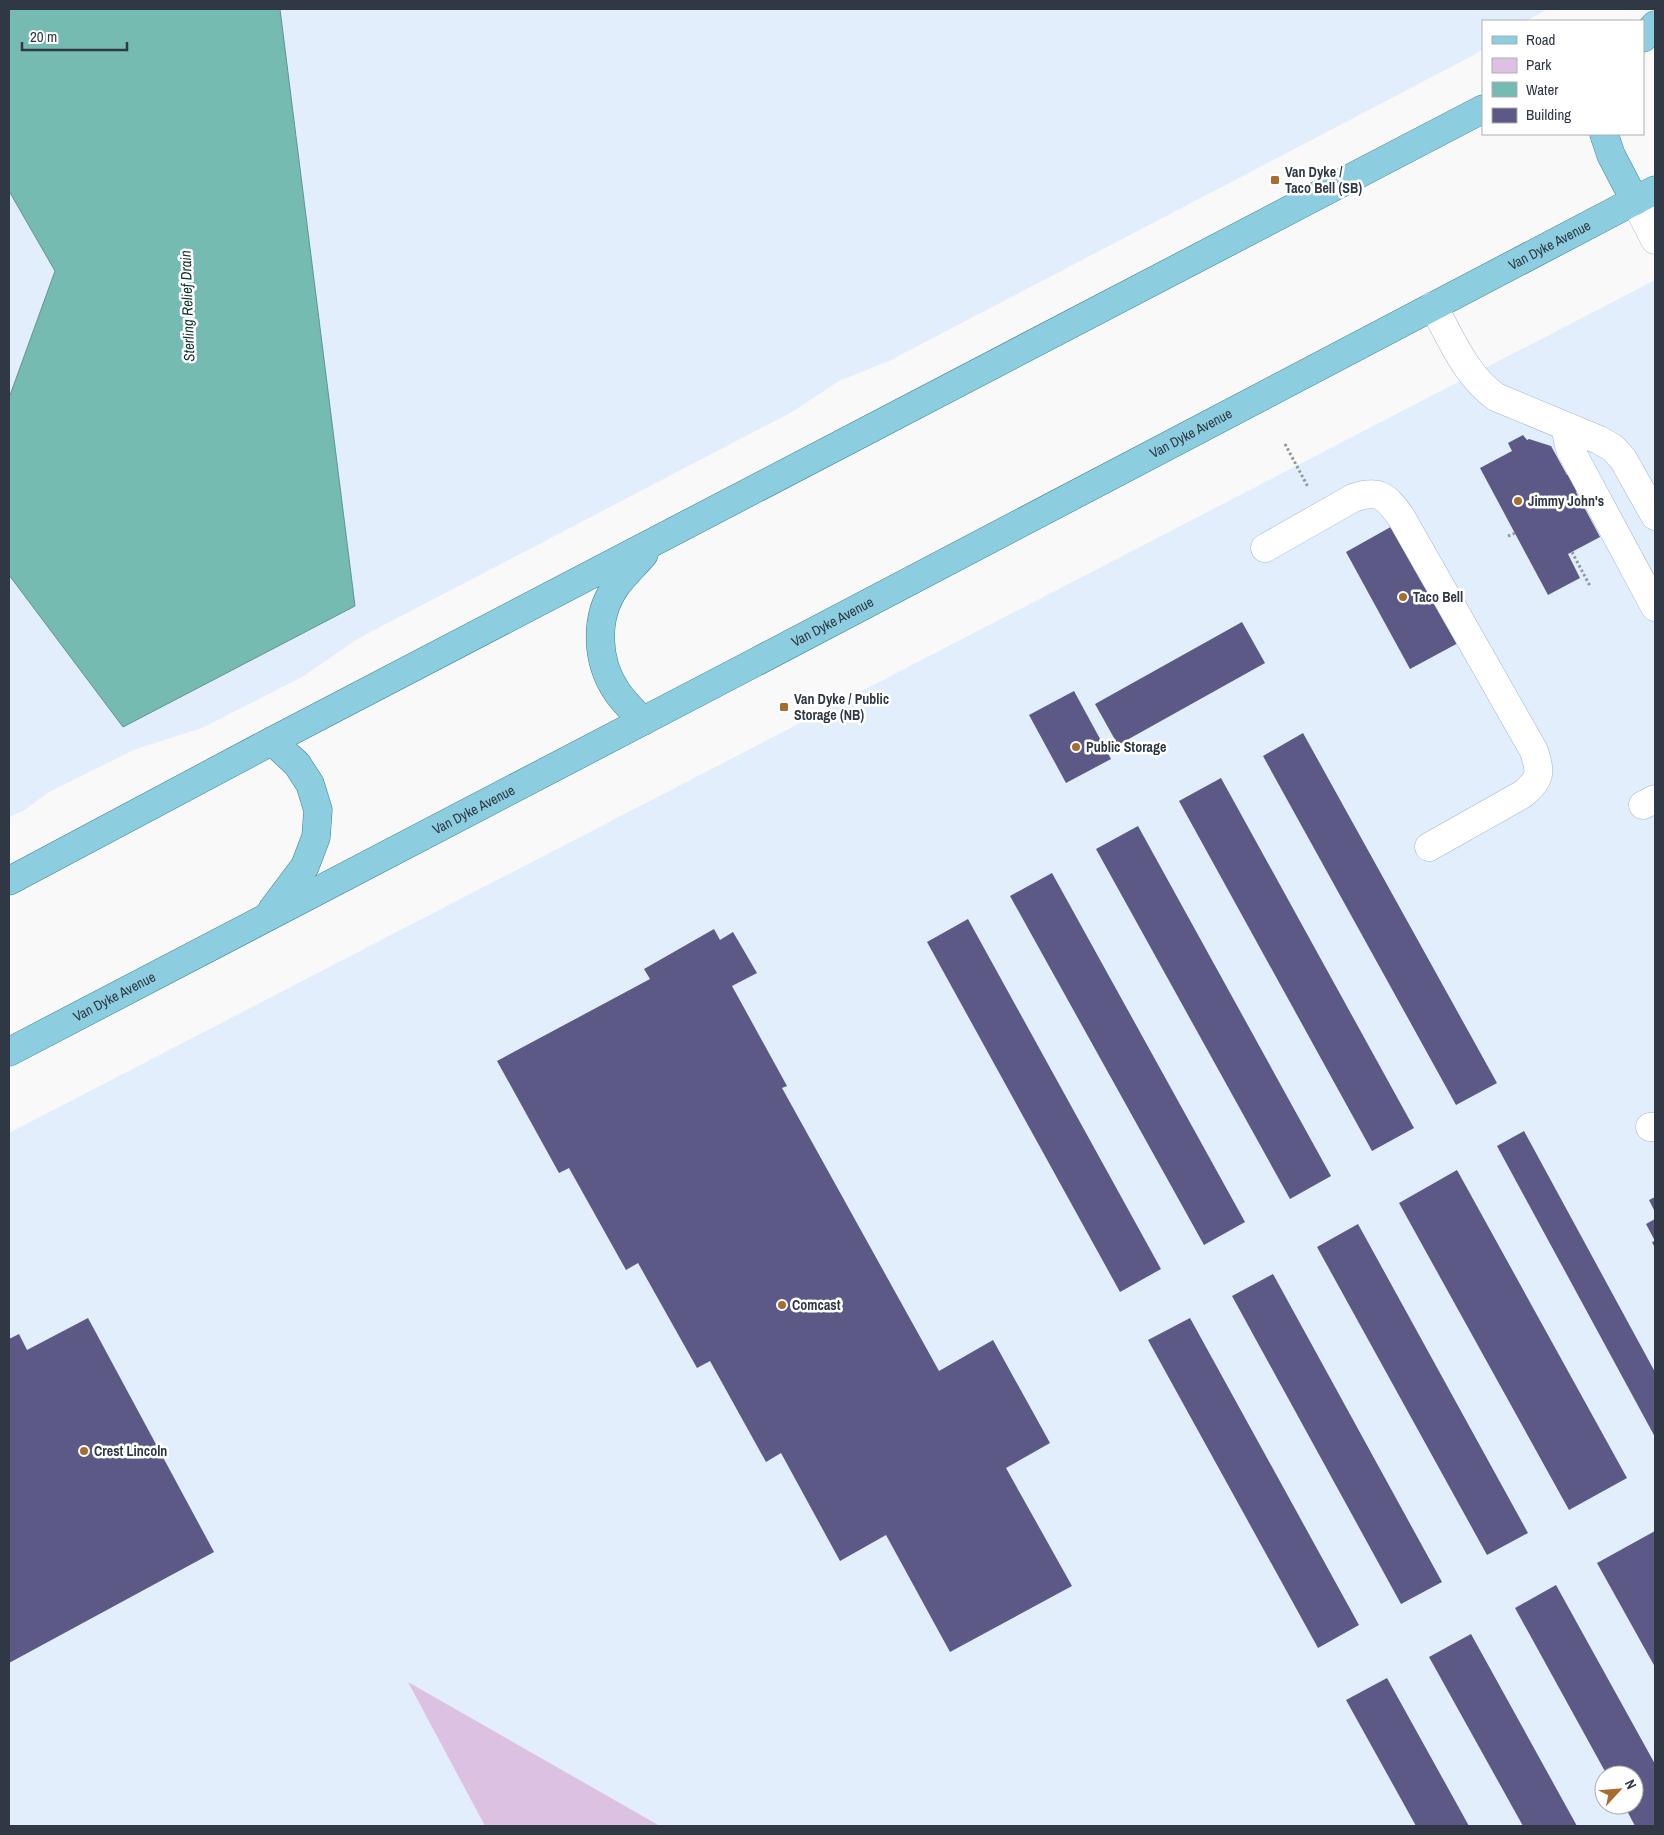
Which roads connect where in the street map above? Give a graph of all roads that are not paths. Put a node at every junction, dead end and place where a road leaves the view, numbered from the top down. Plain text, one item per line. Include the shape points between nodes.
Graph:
1 (1655, 20) edge
2 (1655, 25) edge
3 (1644, 26) edge
4 (1644, 37) edge
5 (1482, 110) edge
6 (1604, 135) edge
7 (1645, 196) edge
8 (1655, 240) edge
9 (1433, 306) junction
10 (1568, 427) junction
11 (1655, 516) edge
12 (655, 542) junction
13 (1265, 548) dead end
14 (1655, 607) edge
15 (643, 721) junction
16 (272, 741) junction
17 (1429, 847) dead end
18 (9, 881) edge
19 (268, 915) junction
20 (9, 1052) edge

1 - 3 main road
2 - 4 main road
5 - 12 main road
6 - 7 main road via 1611,155
7 - 8 lane
7 - 9 main road, Van Dyke Avenue
9 - 10 lane via 1470,373 1486,390
9 - 15 main road, Van Dyke Avenue
10 - 11 lane via 1614,448
10 - 14 lane via 1566,436 1570,449
12 - 15 main road via 615,587 603,614 599,640 604,665 617,691
12 - 16 main road
13 - 17 lane via 1353,498 1381,494 1401,517 1534,751 1539,765 1538,778 1531,787
15 - 19 main road, Van Dyke Avenue
16 - 18 main road
16 - 19 main road via 302,771 318,810 316,837 305,866
19 - 20 main road, Van Dyke Avenue

